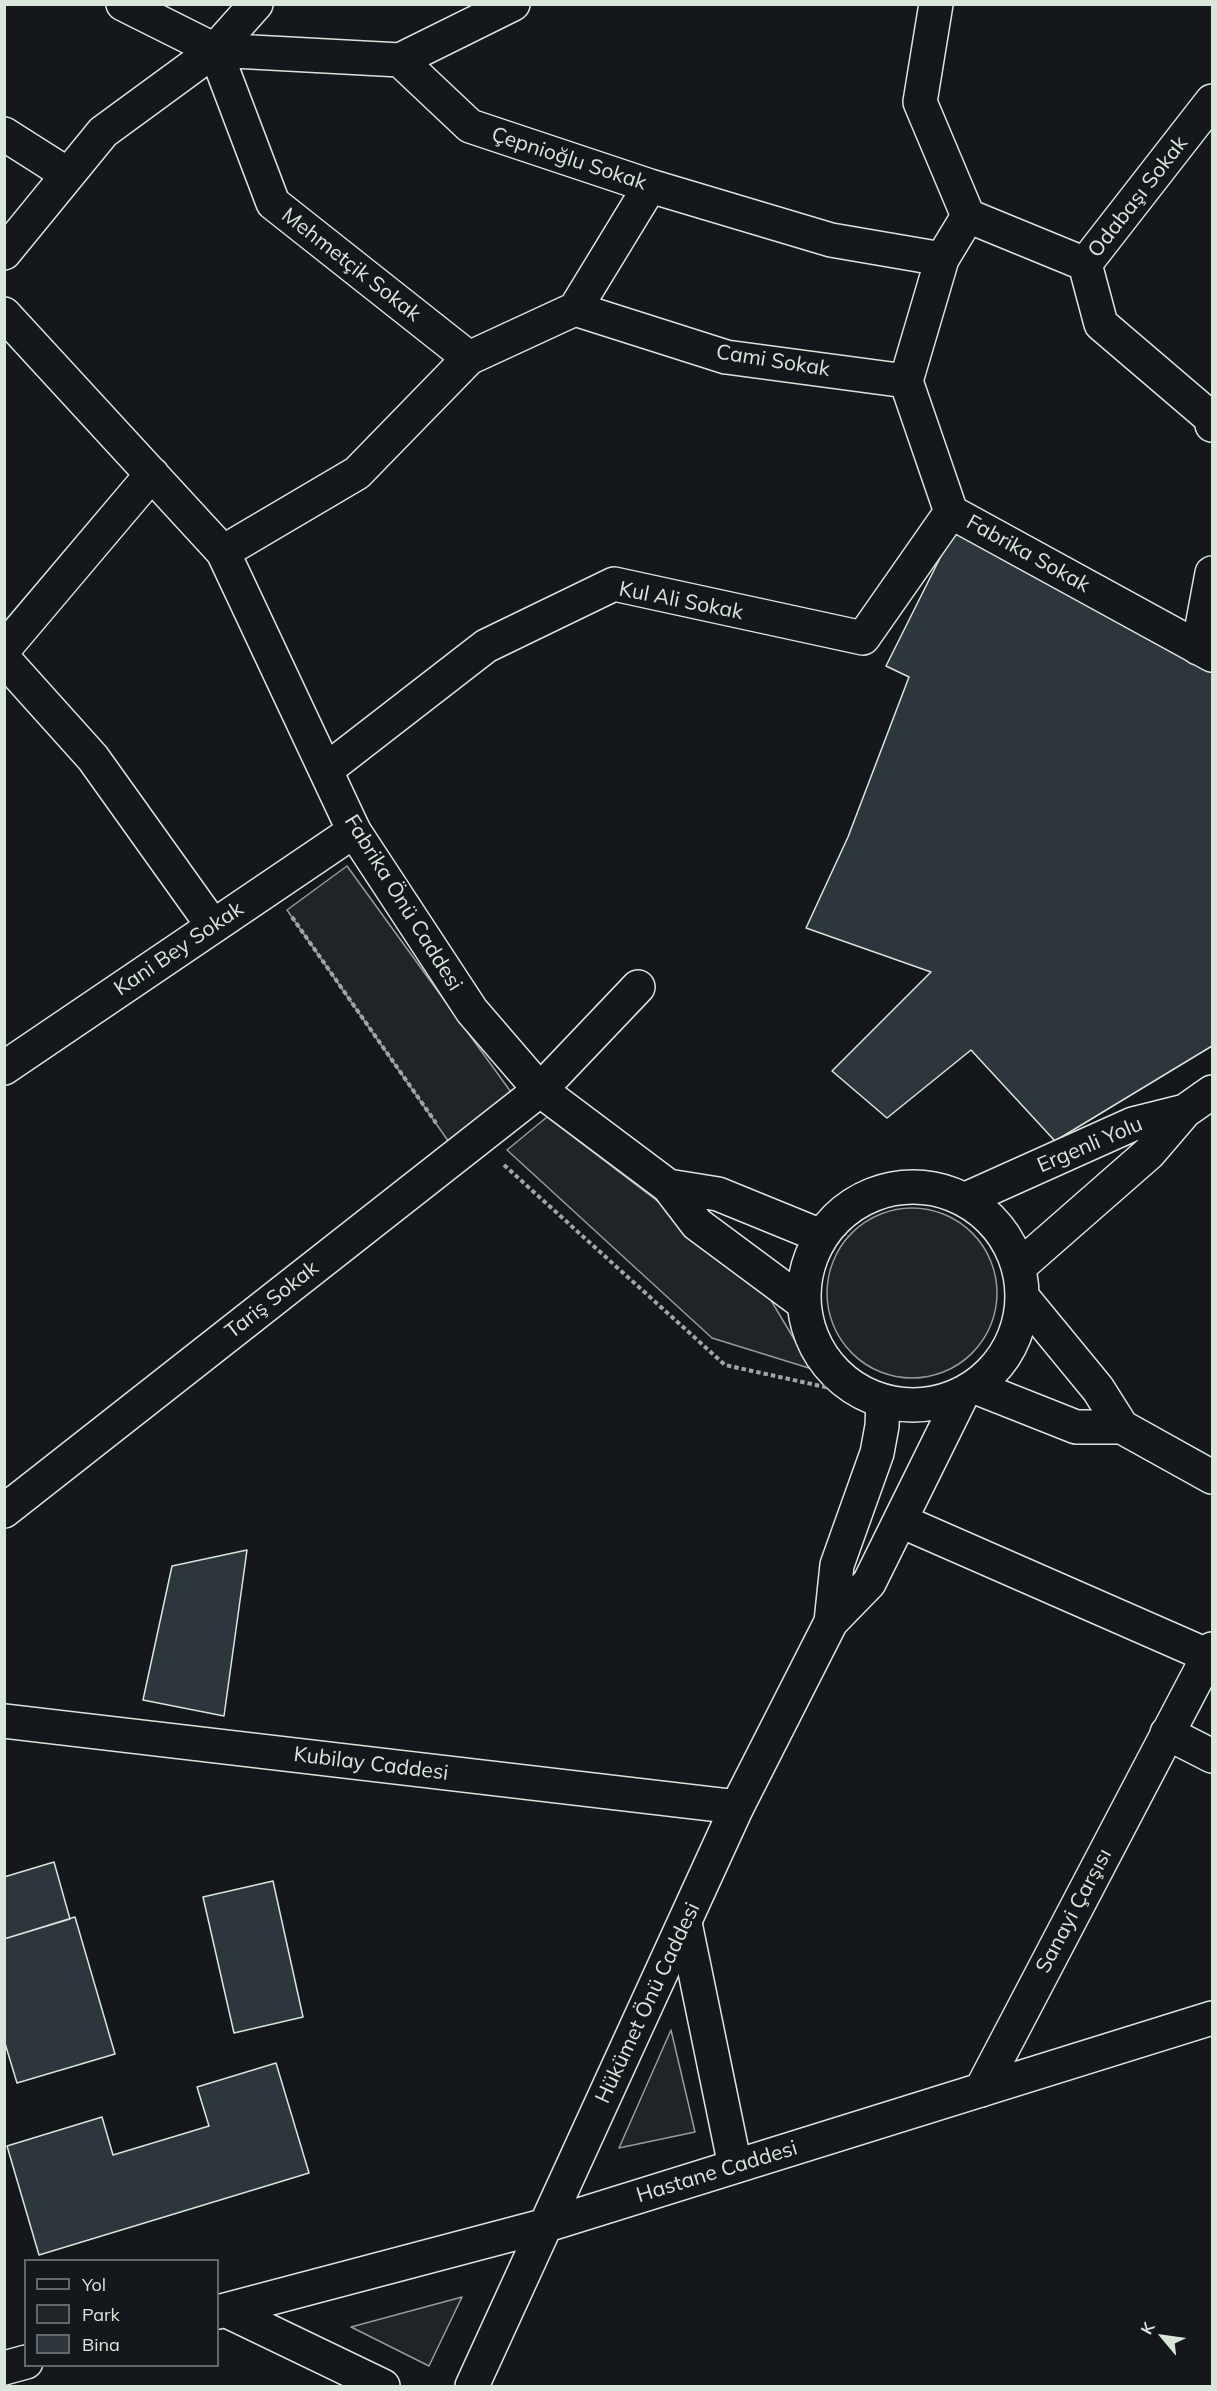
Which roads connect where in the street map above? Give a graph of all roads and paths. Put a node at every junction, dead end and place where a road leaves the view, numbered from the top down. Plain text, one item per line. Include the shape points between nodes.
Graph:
1 (123, 4) edge
2 (256, 4) edge
3 (513, 4) edge
4 (936, 4) edge
5 (215, 50) junction
6 (400, 60) junction
7 (1212, 101) edge
8 (4, 134) edge
9 (67, 174) junction
10 (650, 186) junction
11 (968, 216) junction
12 (4, 253) edge
13 (942, 259) junction
14 (1085, 264) junction
15 (575, 309) junction
16 (5, 316) edge
17 (469, 358) junction
18 (906, 381) junction
19 (1212, 425) edge
20 (152, 474) junction
21 (951, 512) junction
22 (223, 552) junction
23 (1212, 573) edge
24 (4, 649) edge
25 (1205, 652) edge
26 (4, 659) edge
27 (326, 771) junction
28 (354, 831) junction
29 (271, 887) junction
30 (213, 927) junction
31 (638, 987) dead end
32 (4, 1068) edge
33 (540, 1090) junction
34 (1212, 1092) edge
35 (1185, 1111) junction
36 (467, 1148) junction
37 (668, 1186) junction
38 (966, 1199) junction
39 (821, 1236) junction
40 (1020, 1266) junction
41 (1024, 1299) junction
42 (802, 1302) junction
43 (968, 1392) junction
44 (876, 1399) junction
45 (1122, 1427) junction
46 (1212, 1477) edge
47 (4, 1511) edge
48 (901, 1521) junction
49 (831, 1622) junction
50 (1211, 1652) edge
51 (4, 1721) edge
52 (1167, 1733) junction
53 (1212, 1756) edge
54 (737, 1807) junction
55 (685, 1923) junction
56 (1212, 2018) edge
57 (981, 2090) junction
58 (735, 2166) junction
59 (547, 2225) junction
60 (221, 2311) edge
61 (24, 2363) edge
62 (4, 2368) edge
63 (382, 2386) edge
64 (472, 2386) edge

1 - 5 street
2 - 5 street
3 - 6 street
4 - 11 street via 920,102
5 - 6 street
5 - 9 street via 104,132
5 - 17 street, Mehmetçik Sokak via 273,203
6 - 10 street, Çepnioğlu Sokak via 470,126
7 - 14 street, Odabaşı Sokak
8 - 9 street
9 - 12 street
10 - 13 street, Çepnioğlu Sokak via 831,240
10 - 15 street
11 - 13 street
11 - 14 street
13 - 18 street
14 - 19 street via 1101,324 1211,418
15 - 17 street
15 - 18 street, Cami Sokak via 726,357
16 - 20 street, Fabrika Önü Caddesi
17 - 22 street via 357,474
18 - 21 street, Fabrika Sokak
20 - 22 street, Fabrika Önü Caddesi
20 - 24 street
21 - 25 street, Fabrika Sokak
21 - 27 street, Kul Ali Sokak via 863,638 614,584 486,645
22 - 27 street, Fabrika Önü Caddesi
23 - 25 street
26 - 30 street via 93,758
27 - 28 street, Fabrika Önü Caddesi
28 - 29 street, Kani Bey Sokak
28 - 33 street, Fabrika Önü Caddesi via 472,1011
29 - 30 street, Kani Bey Sokak
29 - 36 path
30 - 32 street, Kani Bey Sokak
31 - 33 street, Tariş Sokak
33 - 36 street, Tariş Sokak
33 - 37 street, Fabrika Önü Caddesi
34 - 35 street, Ergenli Yolu
35 - 38 street, Ergenli Yolu via 1133,1124
35 - 40 street via 1149,1153
36 - 44 path via 725,1365
36 - 47 street, Tariş Sokak
37 - 39 street, Fabrika Önü Caddesi via 718,1194
37 - 42 street, Fabrika Önü Caddesi via 698,1224
38 - 39 street via 932,1187 896,1187 862,1198 833,1220
38 - 40 street via 989,1216 1008,1239
39 - 42 street via 807,1266
40 - 41 street
41 - 43 street via 1017,1332 1002,1361
41 - 45 street via 1098,1389
42 - 44 street via 818,1351 840,1378
43 - 44 street via 904,1406
43 - 45 street via 1076,1427
43 - 48 street, Hükümet Önü Caddesi
44 - 49 street, Hükümet Önü Caddesi via 882,1426 877,1453 837,1565
45 - 46 street
48 - 49 street, Hükümet Önü Caddesi via 869,1583
48 - 50 street, Sanayi Çarşısı
49 - 54 street, Hükümet Önü Caddesi
50 - 52 street, Sanayi Çarşısı
51 - 54 street, Kubilay Caddesi
52 - 53 street
52 - 57 street, Sanayi Çarşısı
54 - 55 street, Hükümet Önü Caddesi
55 - 58 street
55 - 59 street, Hükümet Önü Caddesi
56 - 57 street, Hastane Caddesi
57 - 58 street, Hastane Caddesi
58 - 59 street, Hastane Caddesi
59 - 60 street, Hastane Caddesi
59 - 64 street, Hükümet Önü Caddesi
60 - 63 street
61 - 62 street

